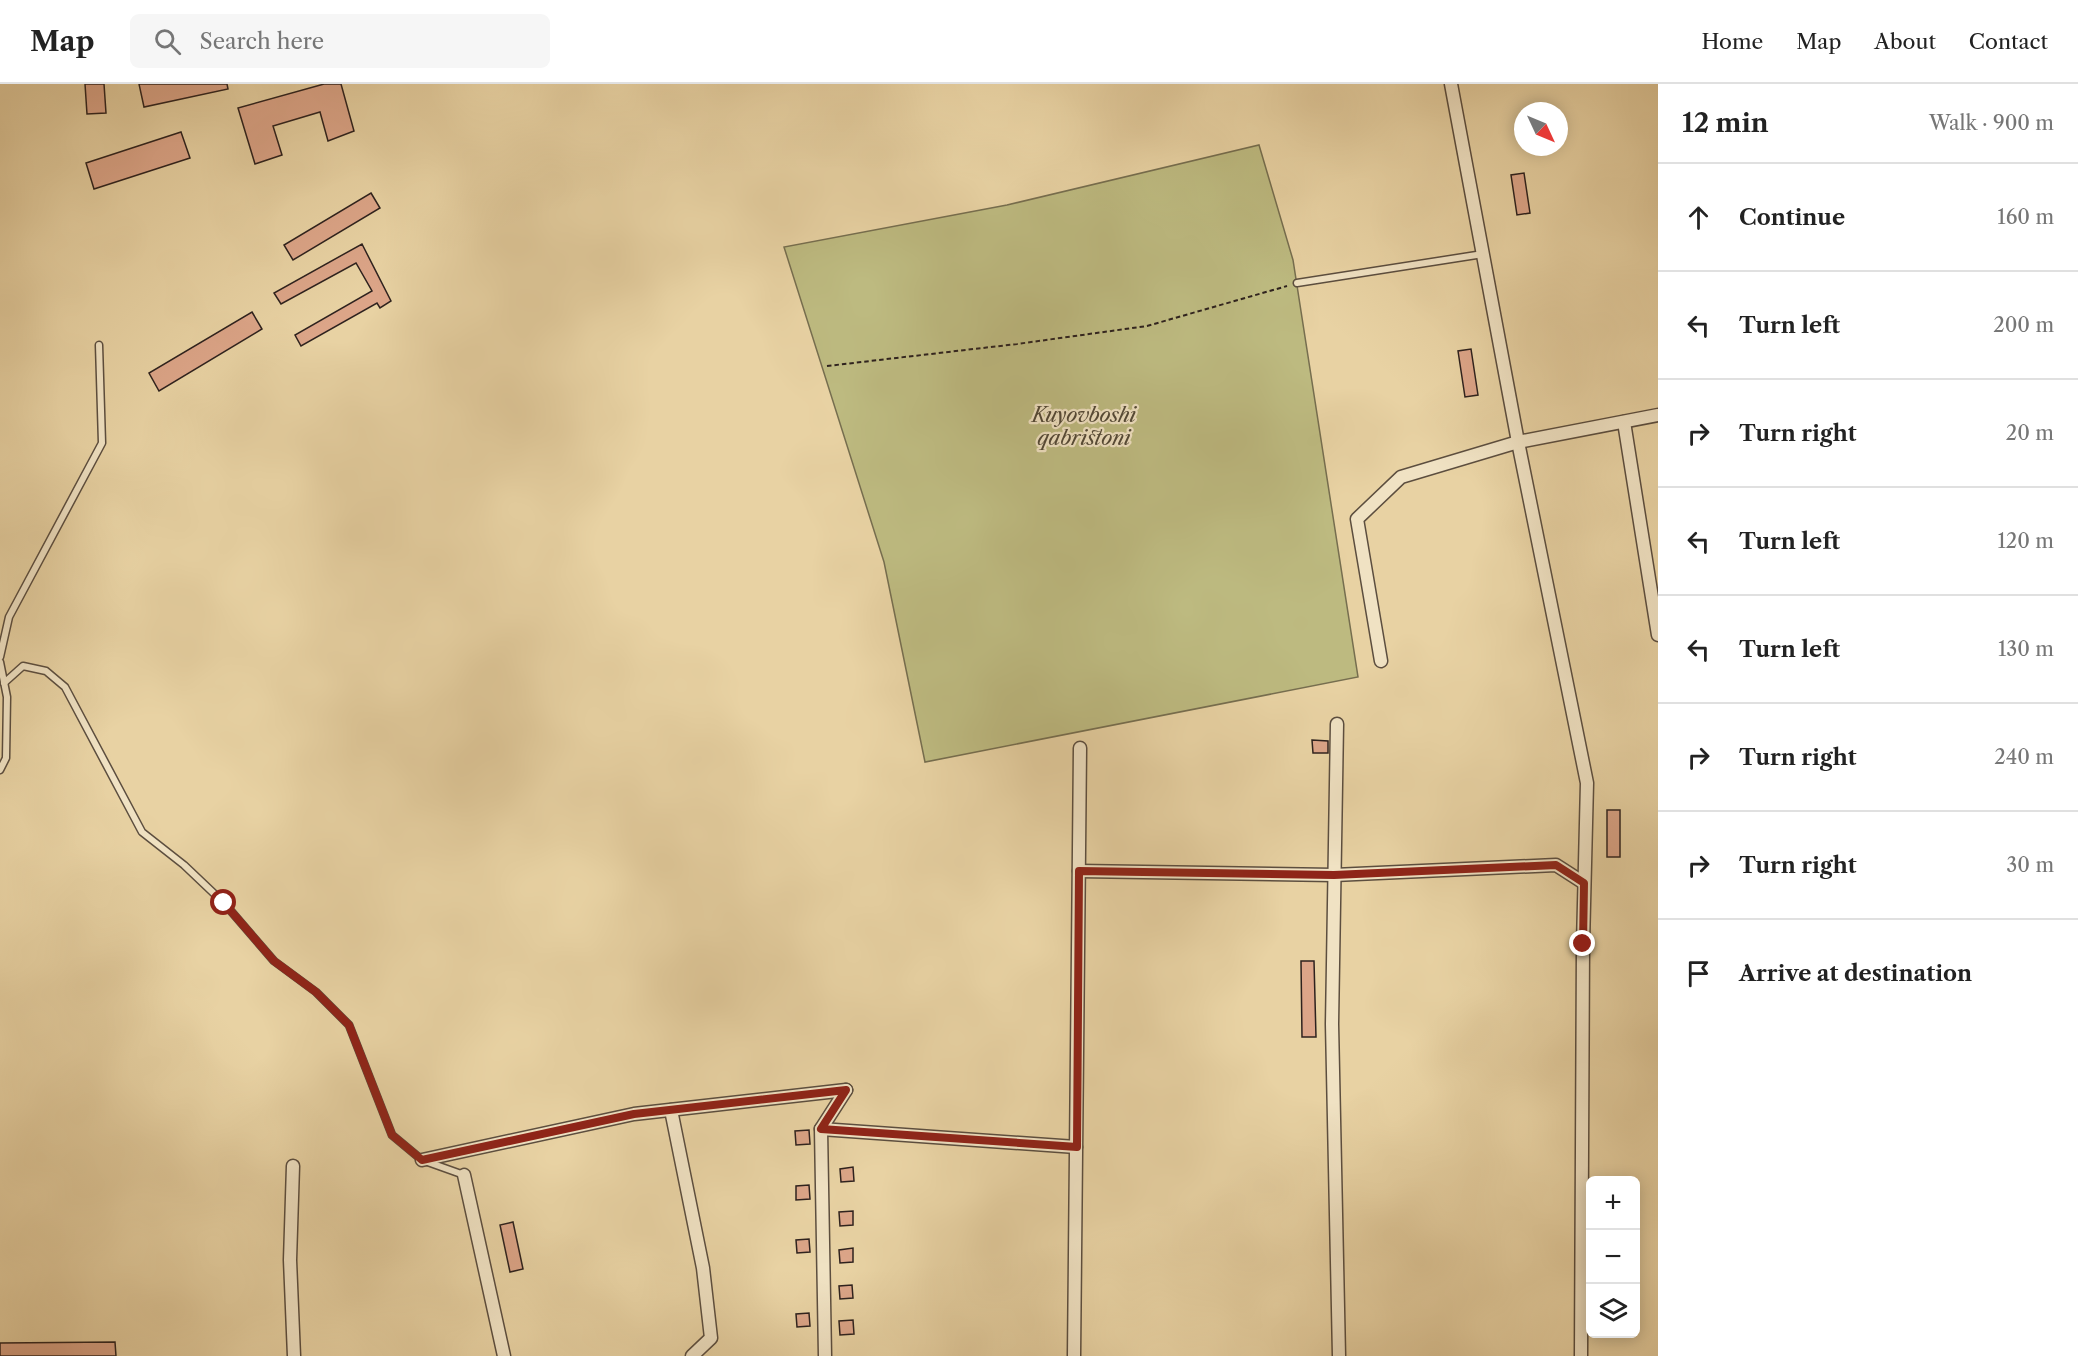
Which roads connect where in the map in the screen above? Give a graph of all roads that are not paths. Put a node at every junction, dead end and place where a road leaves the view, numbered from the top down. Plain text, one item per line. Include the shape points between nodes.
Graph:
1 (1451, 84) edge
2 (1483, 254) junction
3 (1298, 283) road end
4 (99, 345) dead end
5 (1658, 415) edge
6 (1624, 422) junction
7 (1518, 442) junction
8 (1658, 634) edge
9 (0, 657) edge
10 (1381, 661) dead end
11 (0, 662) edge
12 (4, 683) junction
13 (1337, 724) dead end
14 (1080, 748) dead end
15 (0, 770) edge
16 (1079, 871) junction
17 (1334, 875) junction
18 (1584, 883) junction
19 (671, 1110) junction
20 (821, 1129) junction
21 (1077, 1147) junction
22 (422, 1160) junction
23 (293, 1166) dead end
24 (464, 1175) joint
25 (294, 1356) edge
26 (504, 1356) edge
27 (692, 1356) edge
28 (825, 1356) edge
29 (1074, 1356) edge
30 (1339, 1356) edge
31 (1581, 1356) edge

1 - 2 street
2 - 3 lane
2 - 7 street
4 - 9 lane via 102,443 9,616
5 - 6 street
6 - 7 street
6 - 8 street
7 - 10 street via 1401,477 1357,519
7 - 18 street via 1587,783
11 - 12 lane
12 - 15 lane via 6,758
12 - 22 lane via 23,666 45,671 65,687 142,832 184,865 224,903 274,961 316,992 349,1025 392,1135
13 - 17 street
14 - 16 street
16 - 17 street
16 - 21 street
17 - 18 street via 1556,865
17 - 30 street via 1332,1024
18 - 31 street
19 - 20 street via 846,1090
19 - 22 street via 634,1114
19 - 27 street via 702,1268 711,1338
20 - 21 street
20 - 28 street
21 - 29 street
22 - 24 lane
23 - 25 street via 290,1260
24 - 26 street

